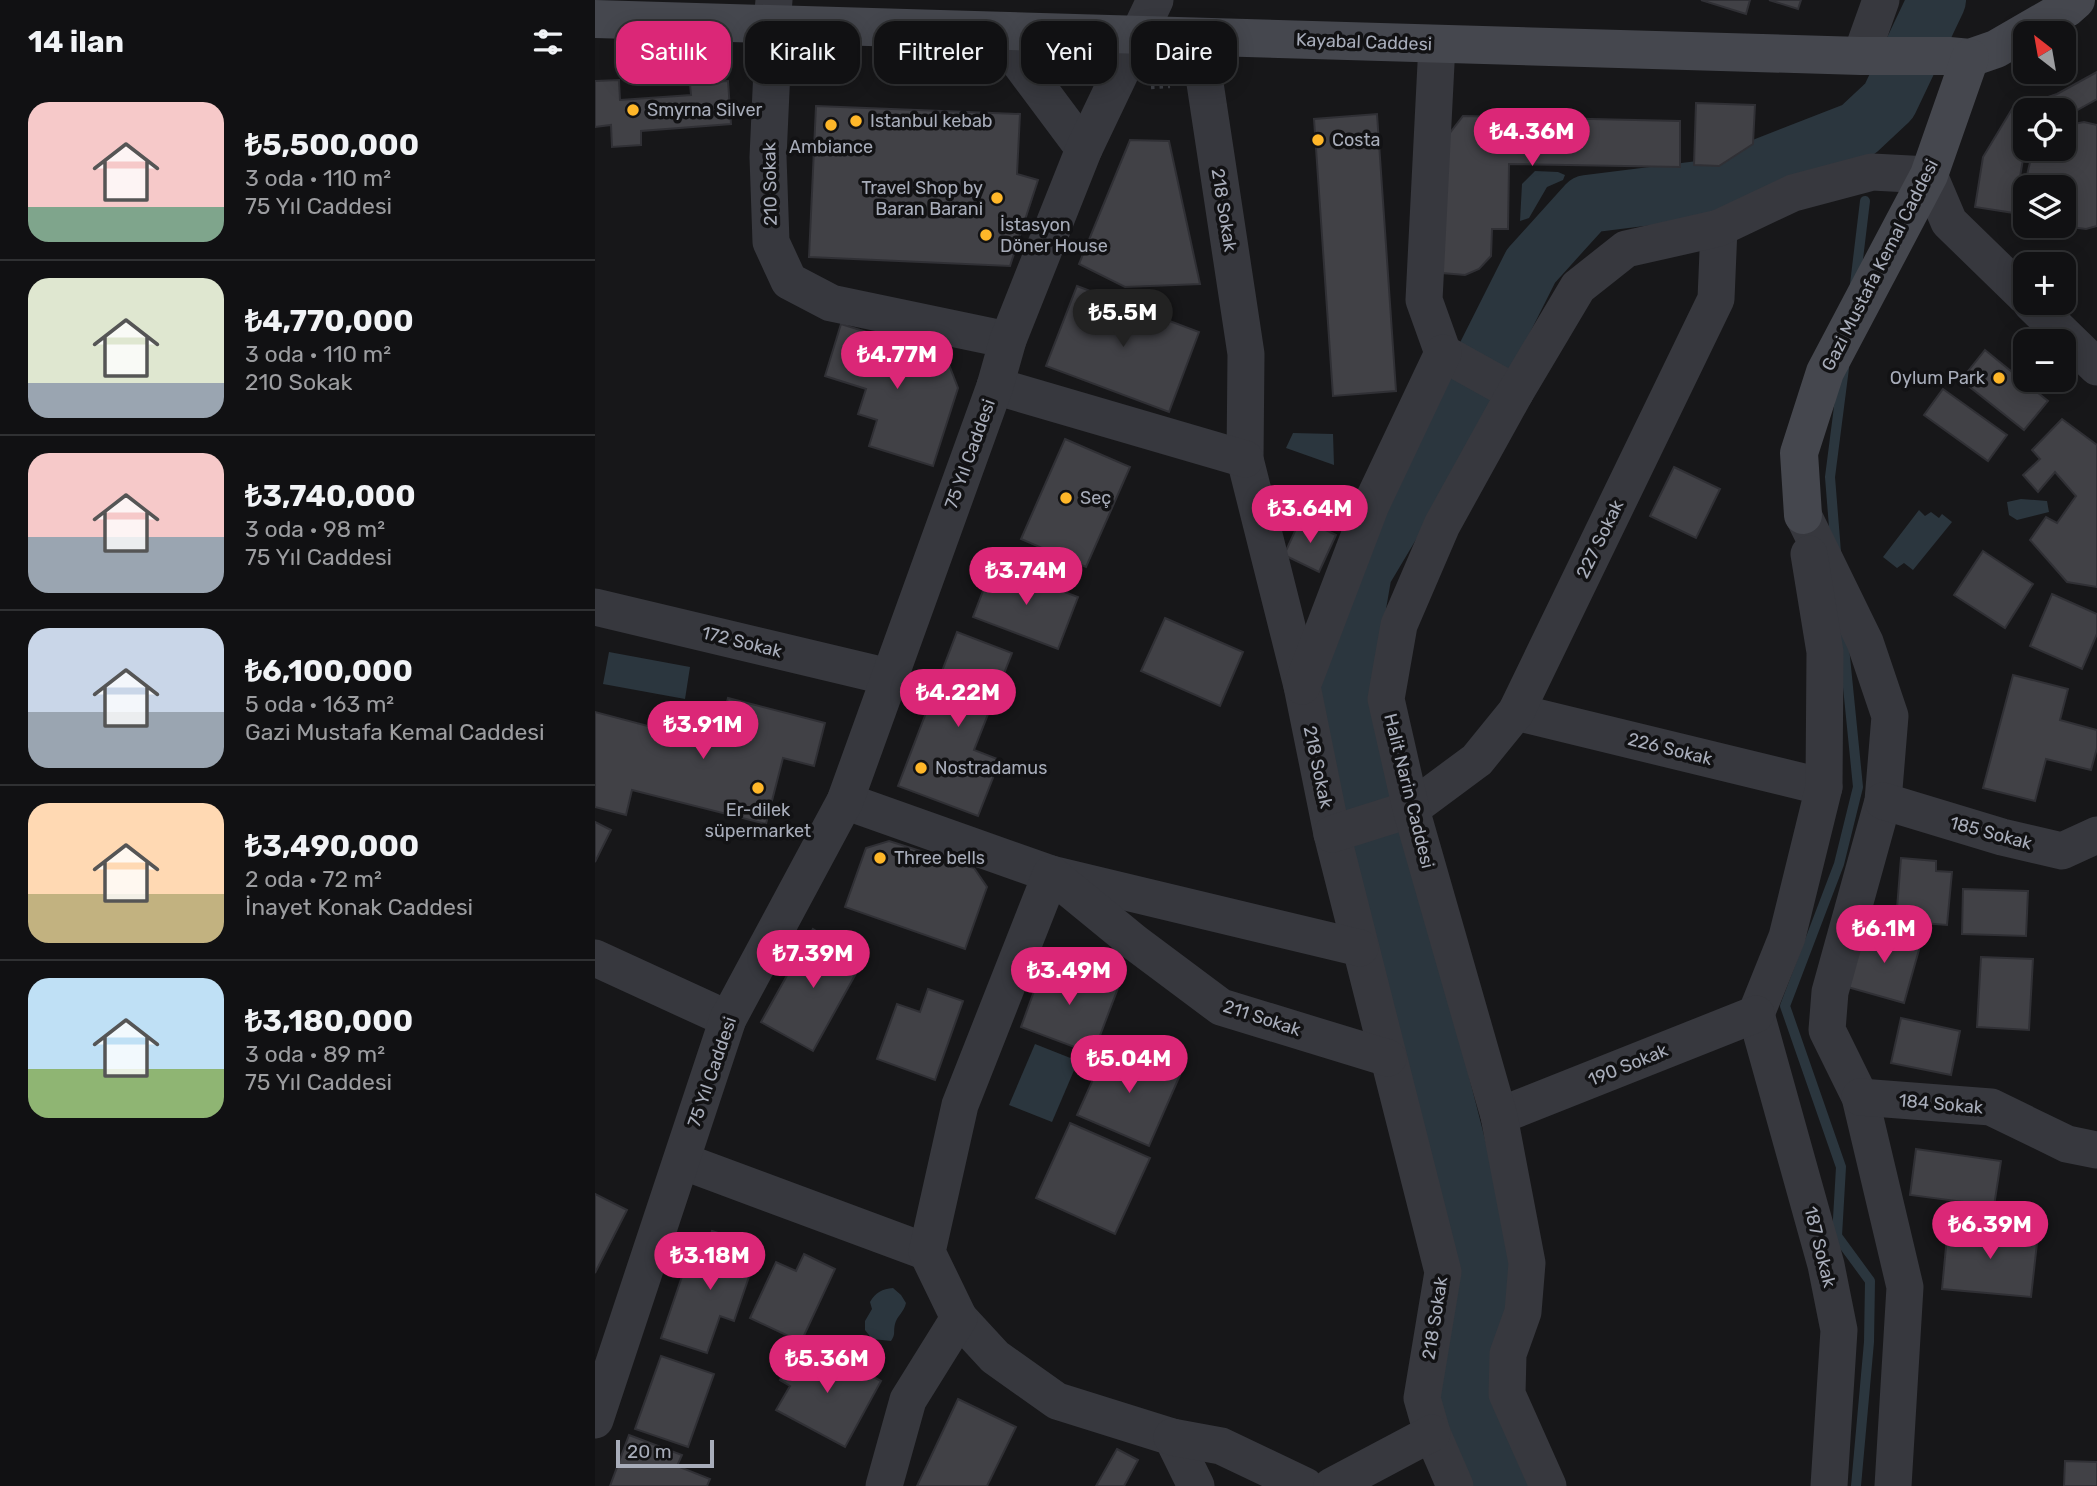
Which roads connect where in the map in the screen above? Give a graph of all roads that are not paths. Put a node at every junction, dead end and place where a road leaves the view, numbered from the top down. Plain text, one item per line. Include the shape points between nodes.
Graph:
1 (1155, 0) edge
2 (1881, 0) edge
3 (2088, 6) edge
4 (773, 12) edge
5 (595, 19) edge
6 (879, 21) edge
7 (1145, 21) edge
8 (1007, 31) edge
9 (1131, 35) edge
10 (1237, 38) edge
11 (1437, 44) junction
12 (1007, 46) edge
13 (1131, 52) edge
14 (1861, 57) junction
15 (1960, 57) junction
16 (1205, 84) edge
17 (1084, 149) junction
18 (1929, 175) junction
19 (1719, 228) junction
20 (2013, 284) edge
21 (2043, 315) edge
22 (1008, 340) junction
23 (1443, 352) junction
24 (2097, 367) edge
25 (995, 386) junction
26 (1515, 393) junction
27 (1245, 460) junction
28 (1803, 515) junction
29 (595, 607) edge
30 (889, 677) junction
31 (1302, 686) junction
32 (1516, 712) junction
33 (1824, 787) junction
34 (845, 801) junction
35 (1883, 802) junction
36 (1411, 809) junction
37 (1332, 834) junction
38 (2097, 835) edge
39 (1051, 874) junction
40 (1360, 948) junction
41 (595, 958) edge
42 (1756, 1014) junction
43 (728, 1019) junction
44 (1388, 1058) junction
45 (1860, 1097) junction
46 (1499, 1116) junction
47 (2097, 1150) edge
48 (682, 1161) junction
49 (927, 1252) junction
50 (959, 1318) junction
51 (609, 1333) edge
52 (595, 1420) edge
53 (1432, 1433) junction
54 (1172, 1437) junction
55 (884, 1486) edge
56 (1196, 1486) edge
57 (1305, 1486) edge
58 (1332, 1486) edge
59 (1455, 1486) edge
60 (1549, 1486) edge
61 (1829, 1486) edge
62 (1893, 1486) edge

1 - 7 street, 75 Yıl Caddesi
2 - 14 street
3 - 15 street, Kayabal Caddesi via 2067,8 1996,49
4 - 5 street, Kayabal Caddesi
4 - 6 street, Kayabal Caddesi
4 - 22 street, 210 Sokak via 768,157 771,242 789,281 831,303
8 - 9 street, Kayabal Caddesi
10 - 11 street, Kayabal Caddesi
11 - 14 street, Kayabal Caddesi
11 - 23 street via 1423,300
12 - 17 street
13 - 17 street, 75 Yıl Caddesi
14 - 15 street, Kayabal Caddesi
15 - 18 street, Gazi Mustafa Kemal Caddesi
16 - 27 street, 218 Sokak via 1246,354
17 - 22 street, 75 Yıl Caddesi
18 - 19 street, Halit Narin Caddesi via 1872,172 1793,193
18 - 20 street via 1949,222
18 - 28 street, Gazi Mustafa Kemal Caddesi via 1828,366 1799,453
19 - 26 street, Halit Narin Caddesi via 1626,249 1578,286
19 - 32 street, 227 Sokak via 1716,299
21 - 24 street
22 - 25 street, 75 Yıl Caddesi
23 - 26 street
23 - 31 street via 1371,505
25 - 27 street
25 - 30 street, 75 Yıl Caddesi
26 - 36 street, Halit Narin Caddesi via 1442,525 1399,625 1386,699
27 - 31 street, 218 Sokak
28 - 33 street, Gazi Mustafa Kemal Caddesi via 1825,652
28 - 35 street, Gazi Mustafa Kemal Caddesi via 1865,642 1890,716
29 - 30 street, 172 Sokak
30 - 34 street, 75 Yıl Caddesi
31 - 37 street, 218 Sokak
32 - 33 street, 226 Sokak
32 - 36 street, 227 Sokak via 1477,760
33 - 42 street, Gazi Mustafa Kemal Caddesi via 1787,937
34 - 39 street, 211 Sokak
34 - 43 street, 75 Yıl Caddesi
35 - 38 street, 185 Sokak via 2062,851
35 - 45 street, Gazi Mustafa Kemal Caddesi via 1830,992 1828,1030
36 - 37 street, 227 Sokak
36 - 46 street, Halit Narin Caddesi
37 - 40 street, 218 Sokak
39 - 40 street, 211 Sokak
39 - 44 street, 211 Sokak via 1221,1007
39 - 49 street via 960,1105
40 - 44 street, 218 Sokak
41 - 43 street
42 - 46 street, 190 Sokak
42 - 61 street, 187 Sokak via 1826,1265 1839,1330
43 - 48 street, 75 Yıl Caddesi
44 - 53 street, 218 Sokak via 1443,1272 1422,1398
45 - 47 street, 184 Sokak via 1991,1107 2067,1144
45 - 62 street, Gazi Mustafa Kemal Caddesi via 1906,1287
46 - 60 street, Halit Narin Caddesi via 1527,1263 1523,1312 1508,1354 1507,1394
48 - 49 street
48 - 51 street, 75 Yıl Caddesi
49 - 50 street
50 - 54 street via 995,1357 1057,1401
50 - 55 street via 908,1400
51 - 52 street, 75 Yıl Caddesi
53 - 58 street
53 - 59 street, 218 Sokak
54 - 56 street
54 - 57 street via 1221,1446

